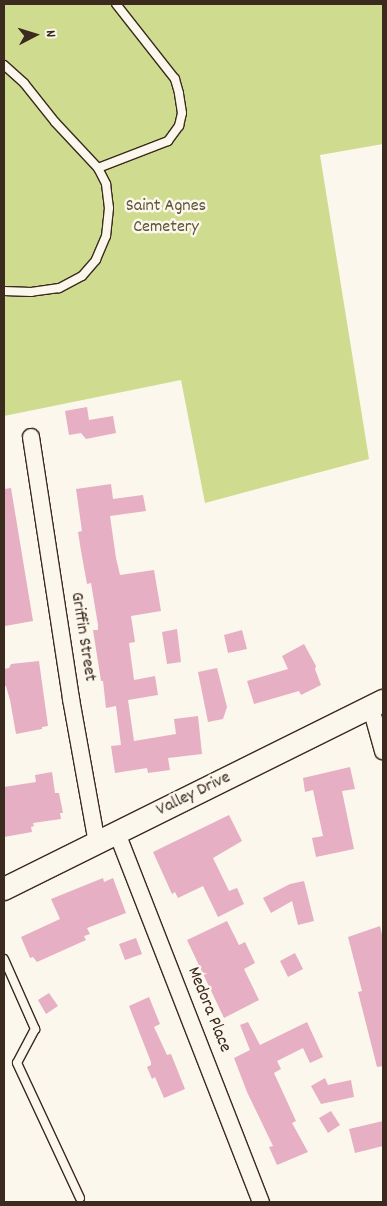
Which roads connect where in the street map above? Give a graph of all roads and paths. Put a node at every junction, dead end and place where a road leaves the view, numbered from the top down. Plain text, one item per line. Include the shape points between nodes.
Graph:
1 (116, 4) edge
2 (4, 65) edge
3 (98, 168) junction
4 (4, 291) edge
5 (31, 437) dead end
6 (377, 705) edge
7 (383, 750) edge
8 (107, 838) junction
9 (4, 889) edge
10 (4, 959) edge
11 (80, 1198) dead end
12 (261, 1202) edge

1 - 3 lane via 174,79 180,93 182,113 179,126 168,141
2 - 3 lane via 24,83
3 - 4 lane via 106,184 109,208 106,236 96,260 82,276 59,288
5 - 8 street, Griffin Street via 71,699
6 - 7 street
6 - 8 main road, Valley Drive
8 - 9 main road, Valley Drive
8 - 12 street, Medora Place
10 - 11 lane via 35,1029 17,1063

